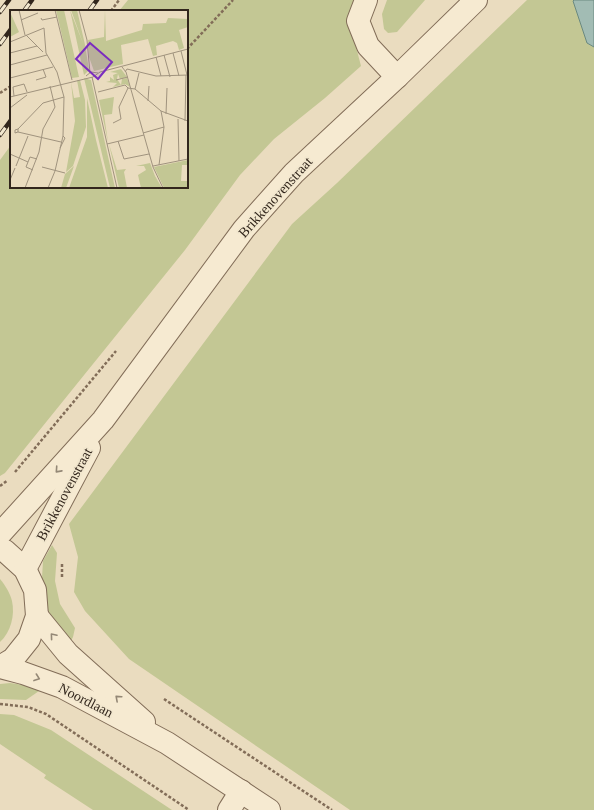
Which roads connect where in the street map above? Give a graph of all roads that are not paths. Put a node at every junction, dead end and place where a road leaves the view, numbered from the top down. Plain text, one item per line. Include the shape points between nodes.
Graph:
1 (366, 0) edge
2 (476, 0) edge
3 (397, 77) junction
4 (103, 420) junction
5 (0, 534) edge
6 (0, 549) edge
7 (24, 569) junction
8 (36, 616) junction
9 (0, 667) edge
10 (167, 743) junction
11 (241, 791) junction
12 (229, 810) edge
13 (269, 810) edge

1 - 3 street via 358,21 368,46
2 - 3 street, Brikkenovenstraat
3 - 4 street, Brikkenovenstraat via 294,173 244,229
4 -> 5 street, Brikkenovenstraat
4 - 7 street, Brikkenovenstraat
6 - 7 street, Noordlaan
7 - 8 street, Noordlaan via 35,590
8 - 9 street, Noordlaan via 29,639 13,659
10 -> 8 street, Noordlaan via 68,654
9 -> 10 street, Noordlaan via 62,687
10 - 11 street, Noordlaan
11 - 12 street
11 - 13 street, Noordlaan

